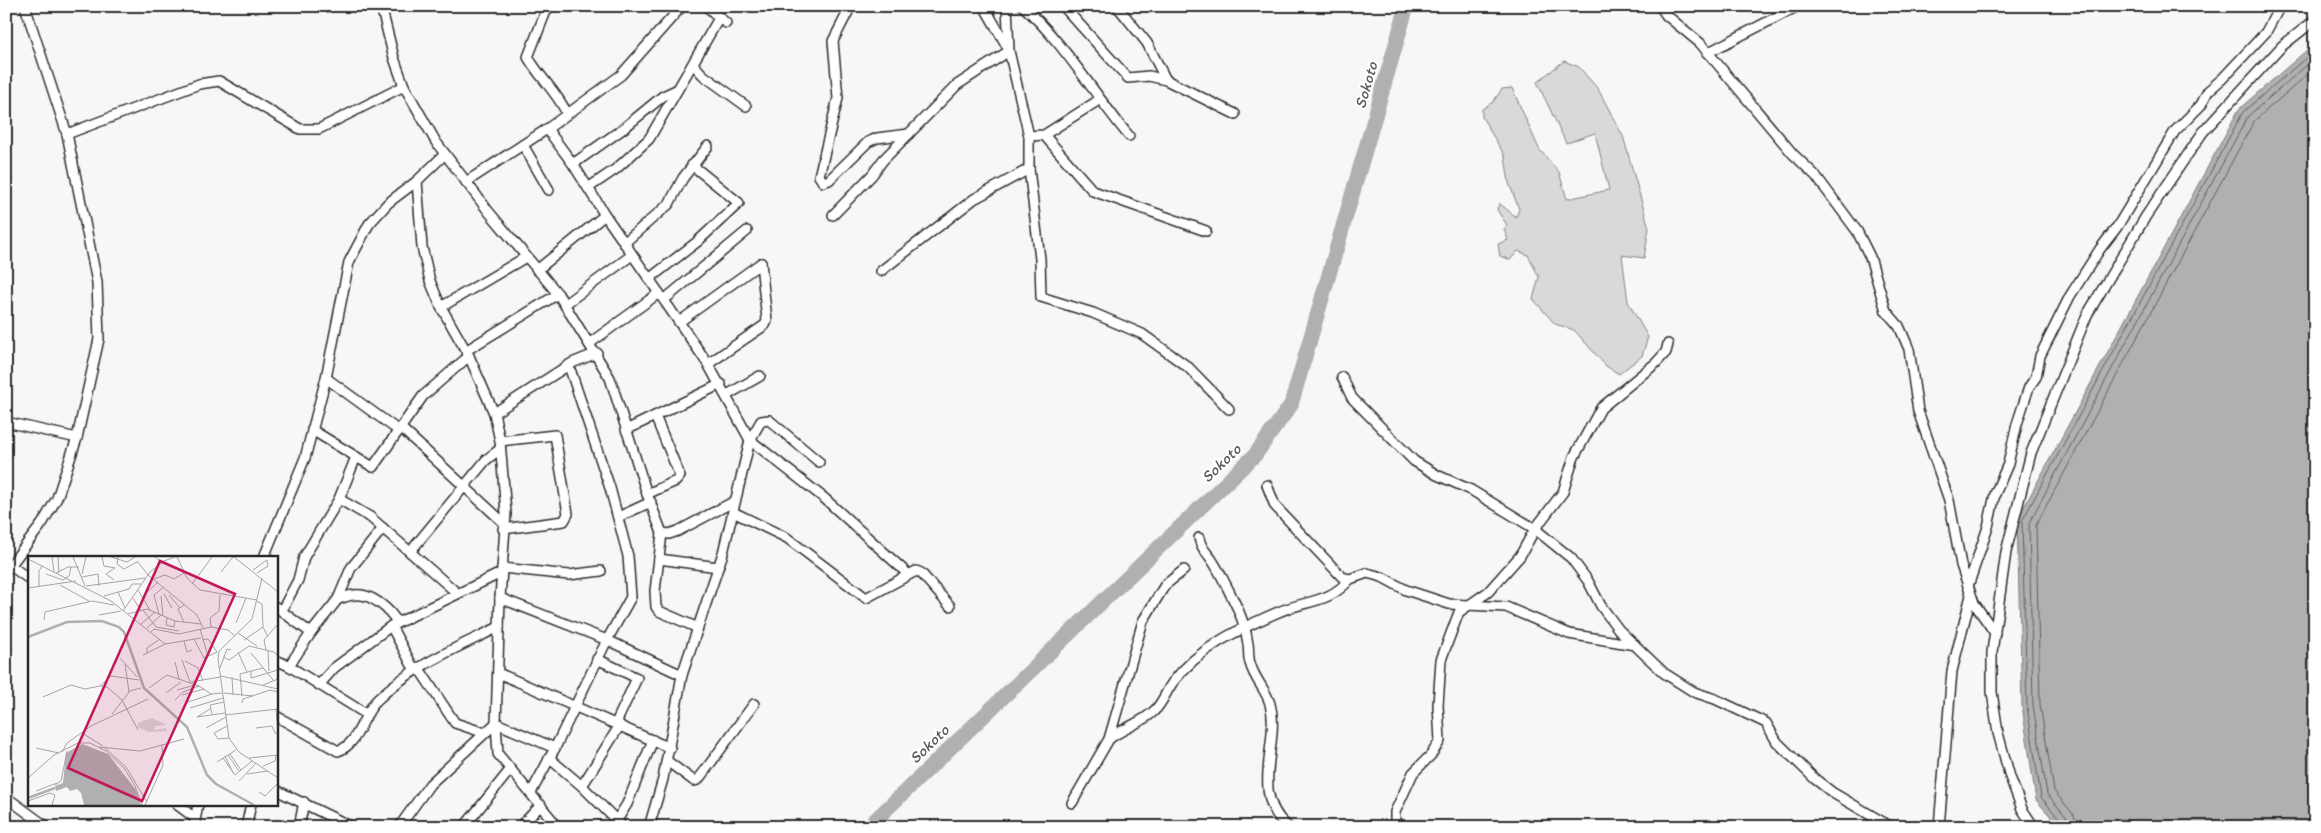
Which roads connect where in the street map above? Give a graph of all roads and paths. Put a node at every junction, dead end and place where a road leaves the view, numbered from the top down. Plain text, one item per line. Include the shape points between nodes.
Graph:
1 (25, 6) edge
2 (381, 6) edge
3 (548, 6) edge
4 (682, 6) edge
5 (706, 6) edge
6 (851, 6) edge
7 (984, 6) edge
8 (1007, 6) edge
9 (1023, 6) edge
10 (1063, 6) edge
11 (1660, 6) edge
12 (1798, 6) edge
13 (2280, 6) edge
14 (1118, 7) edge
15 (2315, 20) edge
16 (1009, 51) junction
17 (1707, 52) junction
18 (693, 64) junction
19 (1166, 80) junction
20 (404, 86) junction
21 (676, 90) junction
22 (1099, 100) junction
23 (746, 106) dead end
24 (567, 114) junction
25 (1235, 114) dead end
26 (547, 129) junction
27 (66, 134) junction
28 (909, 134) junction
29 (1044, 135) junction
30 (1029, 136) junction
31 (1129, 136) dead end
32 (523, 145) junction
33 (708, 146) dead end
34 (445, 154) junction
35 (573, 164) junction
36 (692, 166) junction
37 (1029, 169) junction
38 (417, 181) junction
39 (466, 182) junction
40 (588, 188) junction
41 (549, 190) dead end
42 (605, 215) junction
43 (833, 215) dead end
44 (1206, 231) dead end
45 (747, 232) dead end
46 (624, 243) junction
47 (632, 255) junction
48 (526, 257) junction
49 (537, 270) junction
50 (881, 271) dead end
51 (649, 279) junction
52 (558, 294) junction
53 (661, 296) junction
54 (565, 304) junction
55 (441, 307) junction
56 (679, 322) junction
57 (590, 343) junction
58 (1668, 344) dead end
59 (468, 353) junction
60 (597, 353) junction
61 (708, 364) junction
62 (569, 366) junction
63 (760, 376) dead end
64 (1342, 377) dead end
65 (326, 378) junction
66 (721, 384) junction
67 (726, 394) junction
68 (1229, 409) dead end
69 (494, 413) junction
70 (656, 416) junction
71 (6, 422) edge
72 (312, 430) junction
73 (400, 430) junction
74 (626, 430) junction
75 (77, 438) junction
76 (750, 440) junction
77 (500, 445) junction
78 (356, 458) junction
79 (820, 462) dead end
80 (465, 485) junction
81 (1267, 485) dead end
82 (649, 498) junction
83 (340, 499) junction
84 (735, 501) junction
85 (732, 512) junction
86 (618, 517) junction
87 (504, 526) junction
88 (383, 528) junction
89 (1535, 529) junction
90 (662, 533) junction
91 (1199, 538) dead end
92 (410, 552) junction
93 (264, 556) edge
94 (659, 560) junction
95 (718, 567) junction
96 (8, 568) edge
97 (501, 570) junction
98 (1184, 570) dead end
99 (601, 571) dead end
100 (908, 574) junction
101 (28, 578) edge
102 (1350, 579) junction
103 (1969, 590) junction
104 (457, 593) junction
105 (500, 598) junction
106 (338, 599) junction
107 (950, 606) dead end
108 (1466, 606) junction
109 (279, 608) edge
110 (394, 624) junction
111 (499, 627) junction
112 (698, 628) junction
113 (1245, 628) junction
114 (311, 633) junction
115 (1995, 633) junction
116 (607, 640) junction
117 (1635, 645) junction
118 (598, 659) junction
119 (278, 661) edge
120 (289, 666) junction
121 (416, 668) junction
122 (498, 673) junction
123 (682, 675) junction
124 (319, 685) junction
125 (754, 704) dead end
126 (575, 705) junction
127 (366, 714) junction
128 (278, 717) edge
129 (496, 724) junction
130 (618, 724) junction
131 (485, 733) junction
132 (1109, 739) junction
133 (653, 740) junction
134 (555, 748) junction
135 (670, 748) junction
136 (549, 758) junction
137 (667, 761) junction
138 (510, 770) junction
139 (582, 786) junction
140 (278, 791) edge
141 (530, 793) junction
142 (6, 797) edge
143 (304, 802) junction
144 (1072, 803) dead end
145 (178, 806) edge
146 (198, 806) edge
147 (251, 806) edge
148 (541, 806) junction
149 (195, 822) edge
150 (620, 823) edge
151 (349, 826) edge
152 (47, 827) edge
153 (246, 827) edge
154 (298, 827) edge
155 (399, 827) edge
156 (464, 827) edge
157 (520, 827) edge
158 (558, 827) edge
159 (649, 827) edge
160 (1288, 827) edge
161 (1395, 827) edge
162 (1891, 827) edge
163 (1939, 827) edge
164 (2034, 827) edge

1 - 27 street
2 - 20 street
3 - 24 street via 528,57
4 - 24 street via 621,75
5 - 18 street via 722,20
6 - 28 street via 833,41 838,98 819,176 823,182 829,180 872,139
7 - 16 street
8 - 16 street
9 - 22 street via 1045,26
10 - 19 street via 1128,78 1149,76
11 - 17 street
12 - 17 street
13 - 103 street via 2266,32 2208,91 2201,105 2175,131 2070,296 2040,356 2036,377 2029,387
14 - 19 street via 1146,43
15 - 115 street via 2282,46 2203,132 2128,243 2087,315 2037,438 2021,488 2006,552
16 - 28 street via 957,85
16 - 30 street
17 - 103 street via 1787,147 1816,176 1856,231 1870,257 1886,311 1899,326 1909,349 1918,412 1949,500
18 - 21 street
18 - 23 street
19 - 25 street
20 - 27 street via 319,129 300,129 219,81 199,84
20 - 34 street
21 - 35 street via 663,96
21 - 40 street via 650,139
22 - 29 street
22 - 31 street
24 - 26 street
26 - 32 street
26 - 35 street
27 - 75 street via 90,245 98,300 99,338
28 - 43 street
29 - 30 street
29 - 44 street via 1093,191
30 - 37 street
32 - 39 street
32 - 41 street
33 - 36 street
34 - 38 street
34 - 39 street
35 - 40 street
36 - 46 street via 669,204
36 - 51 street via 739,203 697,242
37 - 50 street via 974,199
37 - 68 street via 1040,259 1040,297 1093,313 1142,334 1188,367
38 - 55 street via 422,247 430,281
38 - 65 street via 388,203 369,224 350,262
39 - 48 street
40 - 42 street
42 - 46 street
42 - 49 street
45 - 53 street
46 - 47 street
47 - 51 street
47 - 54 street
48 - 49 street
48 - 55 street
49 - 52 street
51 - 53 street
52 - 54 street
52 - 59 street
53 - 56 street
53 - 57 street
54 - 57 street
55 - 59 street
56 - 61 street
56 - 61 street via 761,263 765,325
57 - 60 street
58 - 89 street via 1666,352 1656,363 1601,408 1574,457 1563,492
59 - 69 street
59 - 73 street via 423,396
60 - 62 street
60 - 74 street via 610,378
61 - 66 street
62 - 69 street
62 - 86 street
63 - 67 street
64 - 89 street via 1352,398 1414,460 1437,476 1471,490
65 - 72 street
65 - 73 street
66 - 67 street
66 - 70 street
67 - 76 street
69 - 77 street
70 - 74 street
70 - 82 street via 680,476
71 - 75 street
72 - 78 street
72 - 93 street via 305,458
73 - 78 street via 373,467
73 - 80 street
74 - 82 street
75 - 96 street via 57,498 42,524
76 - 79 street via 761,421 769,420
76 - 84 street
76 - 100 street via 824,498
77 - 80 street
77 - 87 street via 506,513
77 - 87 street via 555,435 568,514 564,521
78 - 83 street
80 - 87 street
80 - 92 street
81 - 102 street via 1275,506 1342,577
82 - 86 street
82 - 90 street
83 - 88 street via 370,516
83 - 109 street via 304,557 298,580
84 - 85 street
84 - 90 street via 678,531
85 - 95 street
85 - 100 street via 788,538 866,598
86 - 116 street via 628,556 631,597
87 - 97 street
88 - 92 street
88 - 106 street via 352,568
89 - 108 street via 1520,556 1501,579 1478,600
89 - 117 street via 1571,558 1601,606
90 - 94 street
91 - 113 street via 1201,547 1211,558 1233,599
92 - 104 street
94 - 95 street
94 - 112 street via 655,592 657,610
95 - 112 street
96 - 101 street
97 - 99 street via 569,575
97 - 104 street
97 - 105 street
98 - 132 street via 1165,585 1142,621
100 - 107 street via 922,573
102 - 108 street via 1367,573 1406,590
102 - 113 street via 1331,596 1283,610
103 - 115 street
103 - 163 street via 1952,671
104 - 110 street
105 - 111 street
105 - 116 street
106 - 110 street via 357,594 378,602 390,611
106 - 114 street
108 - 117 street via 1506,607 1569,634
108 - 161 street via 1459,612 1441,660 1440,741 1413,773 1395,812
109 - 114 street
110 - 121 street
110 - 124 street via 334,668
111 - 121 street
111 - 122 street
112 - 123 street
113 - 132 street via 1223,637 1191,661 1154,711
113 - 160 street via 1256,681 1270,702 1269,790 1275,815
114 - 120 street
115 - 164 street via 1992,692 1998,733 2022,809
116 - 118 street
116 - 123 street
117 - 162 street via 1677,684 1766,723 1777,742 1815,779
118 - 126 street
118 - 130 street via 637,678
119 - 120 street
120 - 124 street
121 - 127 street
121 - 131 street via 455,723
122 - 126 street
122 - 129 street
123 - 135 street
124 - 127 street
125 - 137 street via 698,780 694,781
126 - 130 street
126 - 134 street
127 - 128 street via 352,742 338,751
129 - 131 street
129 - 134 street
129 - 138 street via 498,754
130 - 133 street
130 - 139 street
131 - 155 street via 430,784
132 - 144 street
133 - 135 street
133 - 150 street
134 - 136 street
135 - 137 street
136 - 139 street
136 - 141 street
137 - 159 street
138 - 141 street
138 - 156 street
139 - 150 street
140 - 143 street
141 - 148 street
142 - 152 street
143 - 151 street
143 - 154 street
145 - 149 street
146 - 149 street
147 - 153 street
148 - 157 street
148 - 158 street

